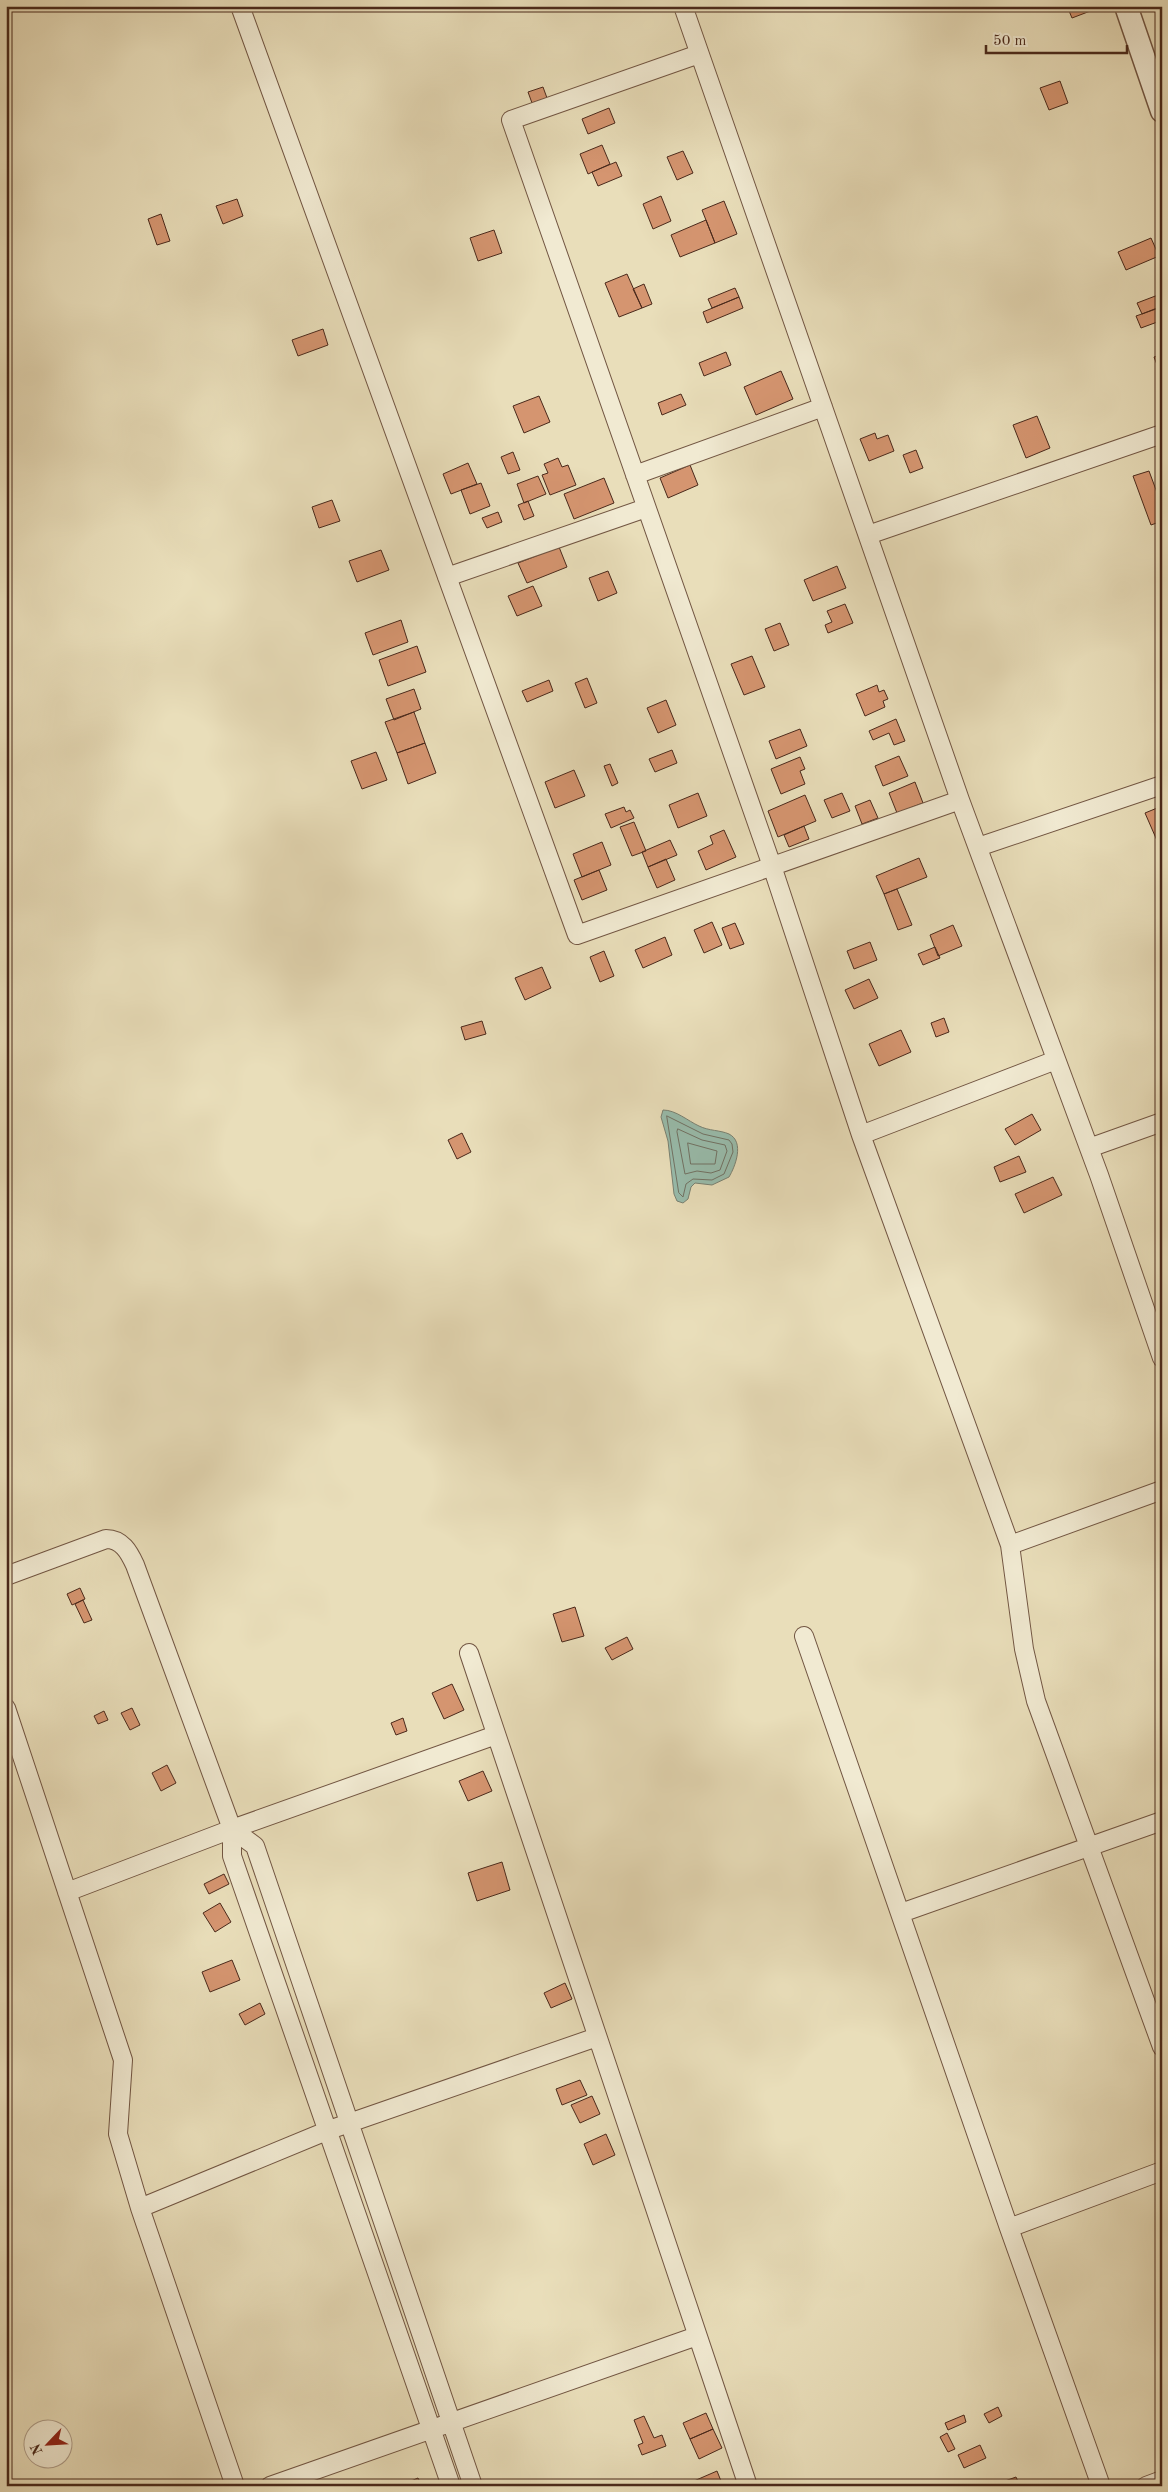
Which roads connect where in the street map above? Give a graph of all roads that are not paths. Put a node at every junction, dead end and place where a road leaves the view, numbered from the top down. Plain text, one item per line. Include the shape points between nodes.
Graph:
1 (240, 6) edge
2 (683, 6) edge
3 (1126, 6) edge
4 (700, 54) junction
5 (1160, 100) edge
6 (823, 407) junction
7 (1162, 434) edge
8 (635, 475) junction
9 (646, 508) junction
10 (868, 535) junction
11 (447, 578) junction
12 (1162, 786) edge
13 (960, 800) junction
14 (978, 847) junction
15 (772, 866) junction
16 (1056, 1060) junction
17 (1162, 1122) edge
18 (860, 1135) junction
19 (1089, 1148) junction
20 (1162, 1358) edge
21 (1162, 1490) edge
22 (1010, 1544) junction
23 (6, 1576) edge
24 (804, 1636) dead end
25 (469, 1653) dead end
26 (6, 1708) edge
27 (496, 1735) junction
28 (1162, 1821) edge
29 (232, 1829) junction
30 (1089, 1847) junction
31 (67, 1892) junction
32 (901, 1913) junction
33 (597, 2037) junction
34 (1162, 2047) edge
35 (349, 2124) junction
36 (329, 2130) junction
37 (1162, 2171) edge
38 (140, 2208) junction
39 (1009, 2228) junction
40 (697, 2336) junction
41 (451, 2422) junction
42 (431, 2429) junction
43 (1162, 2480) edge
44 (235, 2486) edge
45 (270, 2486) edge
46 (451, 2486) edge
47 (473, 2486) edge
48 (748, 2486) edge
49 (1101, 2486) edge
50 (1146, 2486) edge

1 - 11 street
2 - 4 street
3 - 5 street
4 - 6 street
4 - 8 street via 511,120
6 - 8 street
6 - 10 street
7 - 10 street
8 - 9 street
9 - 11 street
9 - 15 street
10 - 13 street
11 - 15 street via 577,935
12 - 14 street
13 - 14 street
13 - 15 street
14 - 16 street
15 - 18 street
16 - 18 street
16 - 19 street
17 - 19 street
18 - 22 street
19 - 20 street
21 - 22 street
22 - 30 street via 1024,1650 1036,1701
23 - 29 street via 106,1539 115,1539 123,1545 135,1565
24 - 32 street
25 - 27 street
26 - 31 street
27 - 29 street
27 - 33 street
28 - 30 street
29 - 31 street
29 - 35 street via 255,1846
29 - 36 street via 232,1856
30 - 32 street
30 - 34 street
31 - 38 street via 122,2060 118,2134
32 - 39 street
33 - 35 street
33 - 40 street
35 - 36 street
35 - 41 street
36 - 38 street
36 - 42 street
37 - 39 street
38 - 44 street
39 - 49 street
40 - 41 street
40 - 48 street
41 - 42 street
41 - 47 street
42 - 45 street
42 - 46 street
43 - 50 street

